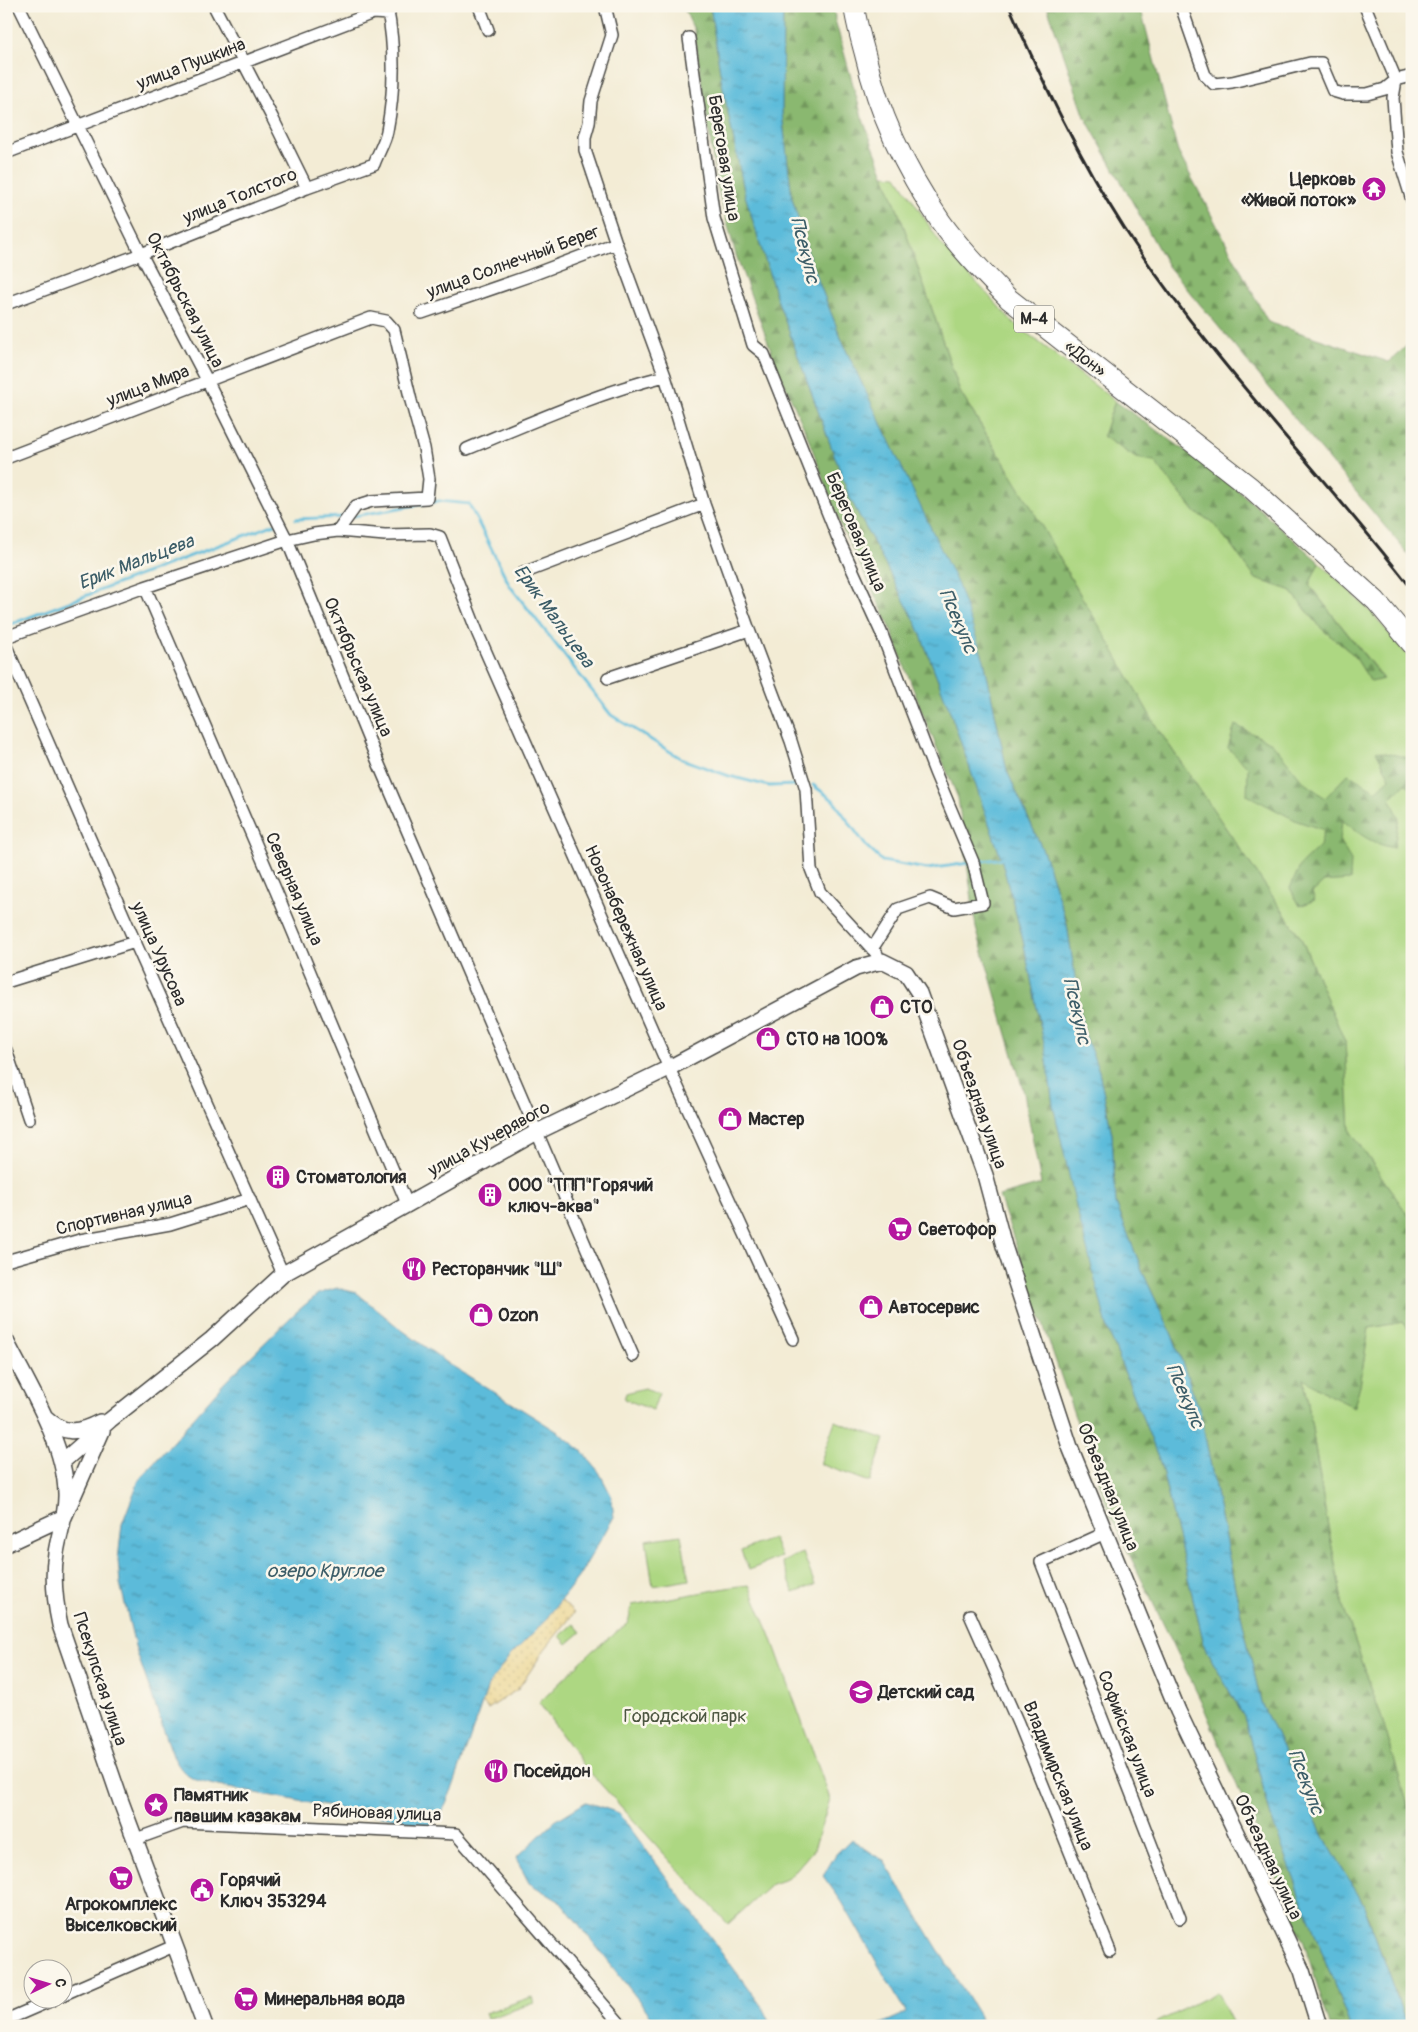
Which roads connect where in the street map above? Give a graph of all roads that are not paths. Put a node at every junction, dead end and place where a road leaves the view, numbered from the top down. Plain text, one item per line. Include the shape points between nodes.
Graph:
1 (19, 6) edge
2 (214, 6) edge
3 (479, 6) edge
4 (605, 6) edge
5 (854, 6) edge
6 (1181, 6) edge
7 (1365, 6) edge
8 (388, 10) edge
9 (488, 30) dead end
10 (688, 38) dead end
11 (243, 62) junction
12 (1412, 76) edge
13 (1396, 80) junction
14 (78, 126) junction
15 (6, 152) edge
16 (307, 188) junction
17 (1412, 200) edge
18 (616, 243) junction
19 (141, 254) junction
20 (6, 304) edge
21 (422, 313) dead end
22 (665, 376) junction
23 (208, 382) junction
24 (467, 449) dead end
25 (6, 458) edge
26 (704, 504) junction
27 (338, 531) junction
28 (287, 540) junction
29 (523, 573) dead end
30 (145, 587) junction
31 (748, 630) junction
32 (6, 637) edge
33 (1412, 644) edge
34 (6, 646) edge
35 (608, 678) dead end
36 (135, 942) junction
37 (872, 949) junction
38 (882, 962) junction
39 (6, 982) edge
40 (6, 1050) edge
41 (669, 1068) junction
42 (29, 1119) dead end
43 (537, 1132) junction
44 (250, 1199) junction
45 (408, 1206) junction
46 (6, 1261) edge
47 (283, 1274) junction
48 (793, 1339) dead end
49 (6, 1341) edge
50 (633, 1356) dead end
51 (117, 1414) junction
52 (43, 1415) junction
53 (104, 1425) junction
54 (62, 1462) junction
55 (64, 1517) junction
56 (1105, 1533) junction
57 (6, 1544) edge
58 (970, 1615) dead end
59 (136, 1839) junction
60 (1180, 1918) dead end
61 (176, 1945) junction
62 (1110, 1951) dead end
63 (72, 1991) edge
64 (29, 2010) edge
65 (6, 2020) edge
66 (205, 2026) edge
67 (622, 2026) edge
68 (1318, 2026) edge

1 - 14 street, Октябрьская улица
2 - 11 street
3 - 9 street
4 - 18 street, улица Солнечный Берег via 612,35 592,101 585,150
5 - 33 highway, «Дон» / М-4 via 872,85 893,140 942,224 976,264 1009,299 1250,487 1376,601
6 - 13 street via 1206,75 1214,84 1310,63 1321,63 1333,91 1343,94 1367,94 1385,89
7 - 13 street
8 - 11 street, улица Пушкина
8 - 16 street, улица Толстого via 394,39 393,80 387,132 374,164
10 - 37 street, Береговая улица via 714,218 753,345 764,354 837,536 881,632 973,862 983,903 954,908 930,898 898,909
11 - 14 street, улица Пушкина
11 - 16 street
12 - 13 street
13 - 17 street via 1393,98 1397,152
14 - 15 street, улица Пушкина
14 - 19 street, Октябрьская улица
16 - 19 street, улица Толстого
18 - 21 street, улица Солнечный Берег
18 - 22 street, улица Солнечный Берег
19 - 20 street, улица Толстого
19 - 23 street, Октябрьская улица
22 - 24 street via 571,406
22 - 26 street, улица Солнечный Берег
23 - 25 street, улица Мира
23 - 27 street, улица Мира via 371,318 386,321 394,330 424,448 429,478 427,498 356,506
23 - 28 street, Октябрьская улица
26 - 29 street
26 - 31 street, улица Солнечный Берег
27 - 28 street
27 - 41 street, Новонабережная улица via 440,537 478,634
28 - 30 street
28 - 43 street, Октябрьская улица
30 - 32 street
30 - 45 street, Северная улица
31 - 35 street
31 - 37 street, улица Солнечный Берег via 806,789 811,868 820,892
34 - 36 street, улица Урусова
36 - 39 street
36 - 44 street, улица Урусова
37 - 38 street, улица Солнечный Берег
38 - 41 street, улица Кучерявого via 856,968
38 - 56 street, Объездная улица via 906,973 919,993 984,1175 1070,1447
40 - 42 street
41 - 43 street, улица Кучерявого
41 - 48 street, Новонабережная улица
43 - 45 street, улица Кучерявого
43 - 50 street, Октябрьская улица
44 - 46 street, Спортивная улица via 170,1224 80,1240
44 - 47 street, улица Урусова
45 - 47 street, улица Кучерявого
47 - 51 street, улица Кучерявого via 212,1339
49 - 52 street, Псекупская улица
51 - 52 street, улица Кучерявого via 84,1430 70,1431 56,1426
51 - 53 street, улица Кучерявого
52 - 54 street, Псекупская улица
53 - 54 street, улица Кучерявого
53 - 55 street, улица Кучерявого
54 - 55 street, Псекупская улица via 66,1492
55 - 57 street
55 - 59 street, Псекупская улица via 55,1567 58,1617
56 - 60 street, Софийская улица via 1040,1562
56 - 68 street, Объездная улица via 1178,1711 1302,1971
58 - 62 street, Владимирская улица via 1018,1723
59 - 61 street, Псекупская улица
59 - 67 street, Рябиновая улица via 183,1822 456,1834
61 - 63 street
61 - 66 street, Псекупская улица
64 - 65 street

